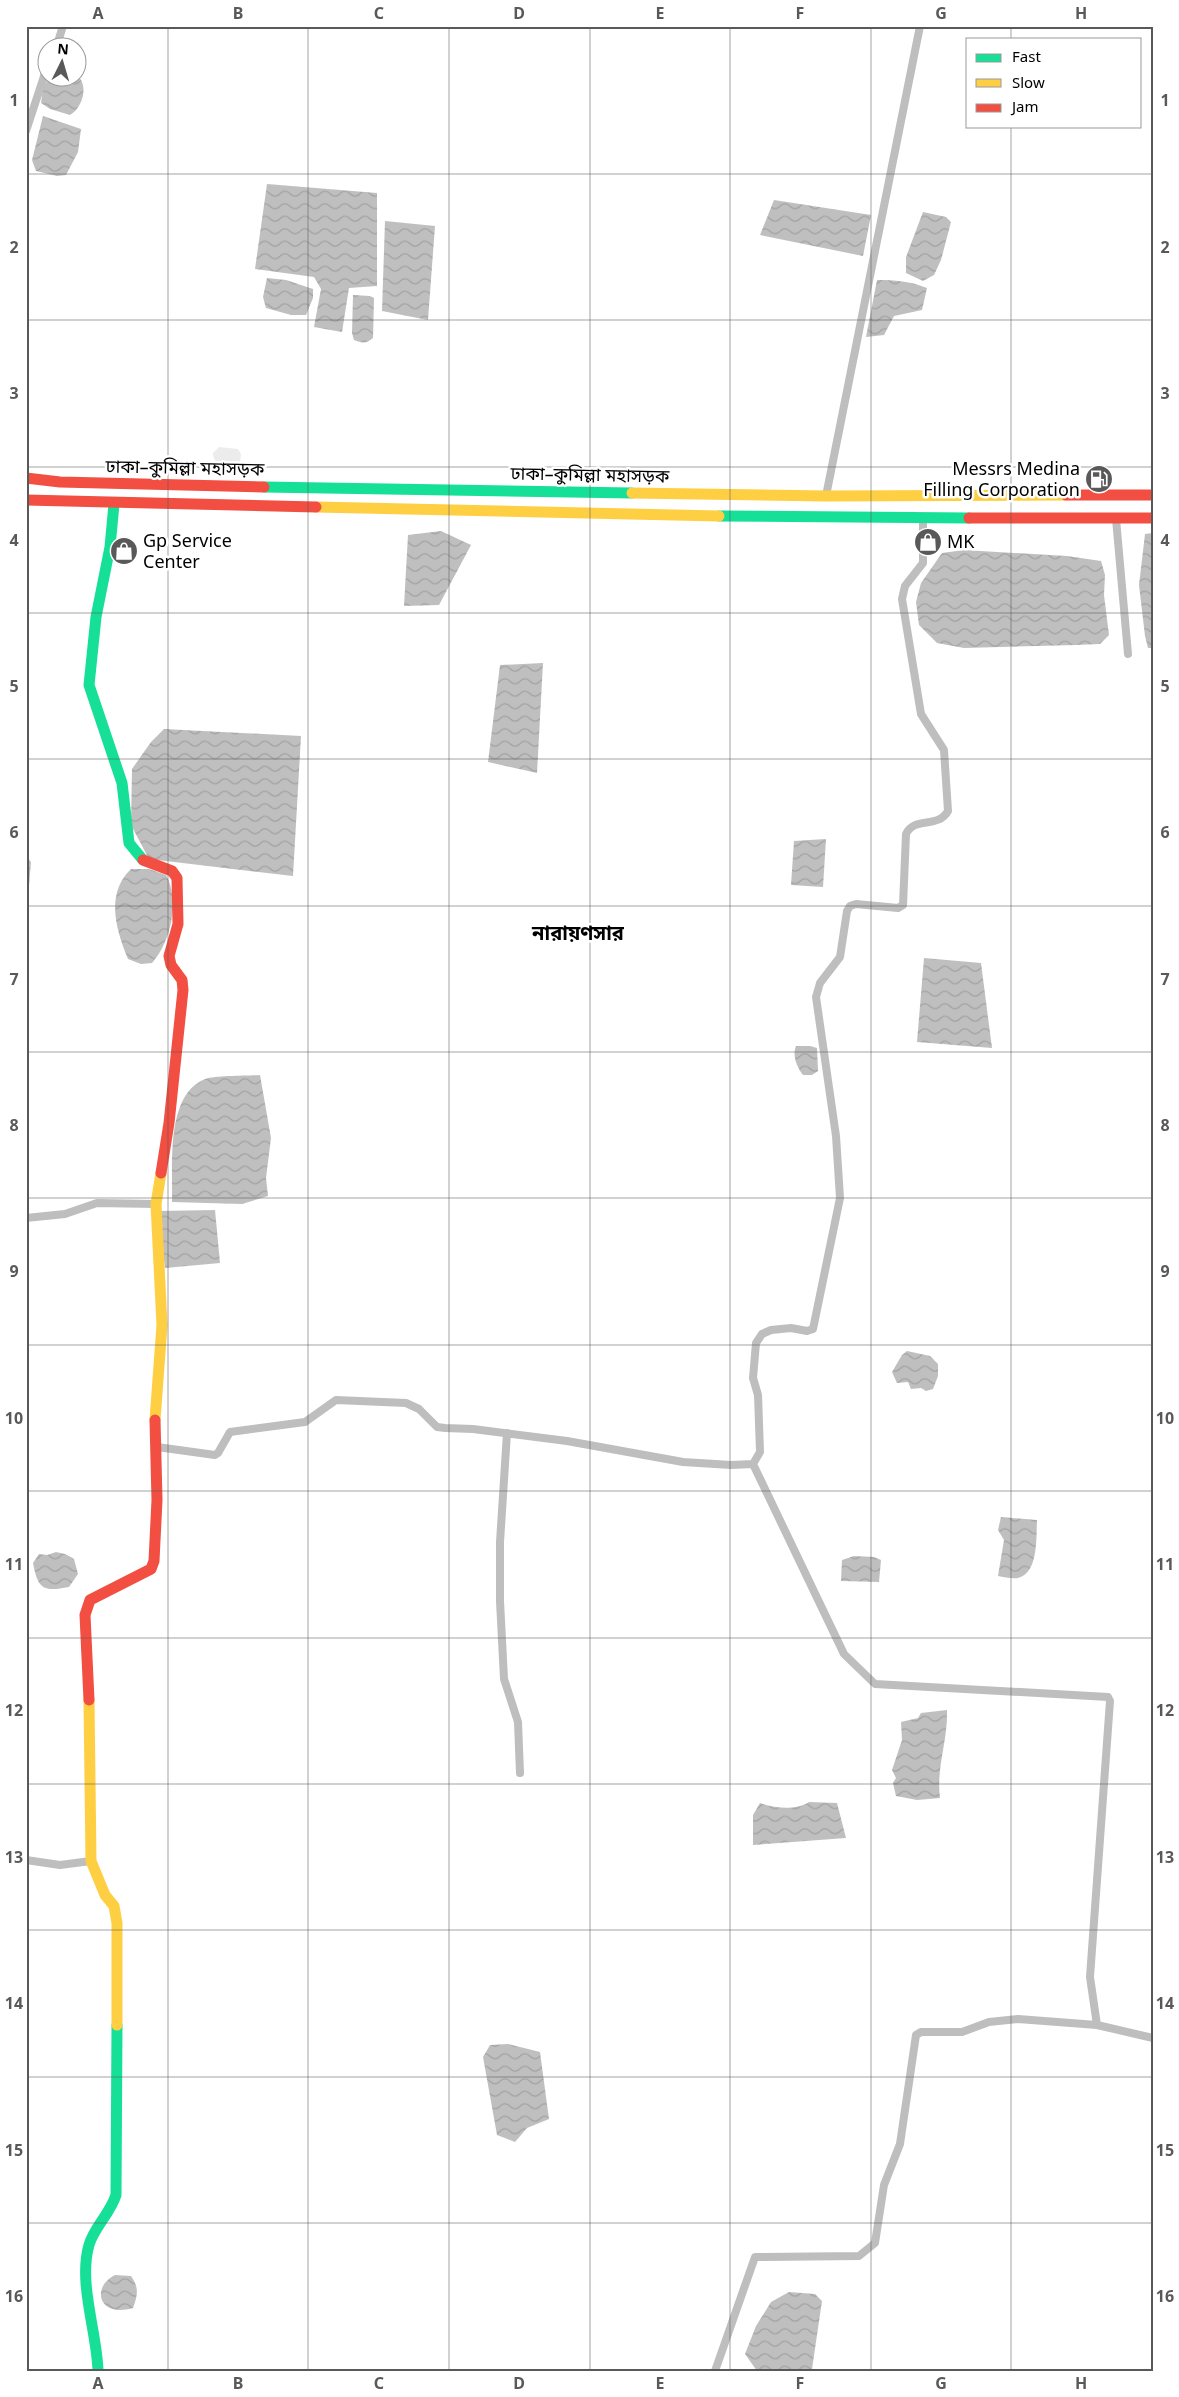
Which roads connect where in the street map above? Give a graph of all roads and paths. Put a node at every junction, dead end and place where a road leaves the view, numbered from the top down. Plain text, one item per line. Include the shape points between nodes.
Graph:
1 (63, 26) edge
2 (920, 26) edge
3 (59, 38) edge
4 (40, 88) edge
5 (26, 131) edge
6 (26, 478) edge
7 (263, 488) junction
8 (1153, 495) edge
9 (826, 496) junction
10 (1043, 497) junction
11 (26, 500) edge
12 (114, 504) junction
13 (264, 505) junction
14 (923, 518) junction
15 (1044, 518) junction
16 (1153, 518) edge
17 (1116, 519) junction
18 (1128, 654) dead end
19 (156, 1204) junction
20 (26, 1218) edge
21 (508, 1433) junction
22 (157, 1447) junction
23 (753, 1464) junction
24 (520, 1773) dead end
25 (26, 1860) edge
26 (91, 1861) junction
27 (1097, 2025) junction
28 (1153, 2038) edge
29 (98, 2371) edge
30 (715, 2371) edge

1 - 3 street
2 - 9 street
4 - 5 street
6 - 7 main road, ঢাকা–কুমিল্লা মহাসড়ক via 60,482
7 - 9 main road, ঢাকা–কুমিল্লা মহাসড়ক
7 - 13 main road
8 - 10 main road, ঢাকা–কুমিল্লা মহাসড়ক
9 - 10 main road, ঢাকা–কুমিল্লা মহাসড়ক
10 - 15 main road
11 - 12 main road, ঢাকা–কুমিল্লা মহাসড়ক
12 - 13 main road, ঢাকা–কুমিল্লা মহাসড়ক
12 - 19 main road via 89,685 122,783 129,843 145,862 172,872 177,878 178,924 170,956 171,966 182,980 183,990 169,1123
13 - 14 main road, ঢাকা–কুমিল্লা মহাসড়ক
14 - 15 main road, ঢাকা–কুমিল্লা মহাসড়ক
14 - 23 street via 923,563 905,586 902,599 921,714 944,750 947,762 948,811 938,822 915,824 906,834 903,905 898,908 850,906 840,957 820,983 816,997 836,1136 840,1198 813,1329 771,1330 762,1334 756,1344 753,1378 758,1395 760,1452
15 - 17 main road, ঢাকা–কুমিল্লা মহাসড়ক
16 - 17 main road, ঢাকা–কুমিল্লা মহাসড়ক
17 - 18 street
19 - 20 street via 97,1203 65,1214
19 - 22 main road via 162,1325
21 - 22 street via 437,1426 406,1402 336,1400 305,1422 230,1432 214,1455
21 - 23 street via 684,1462
21 - 24 street via 500,1542 500,1601 504,1679 518,1722
22 - 26 main road via 154,1561 151,1569 90,1600 85,1615 91,1750
23 - 27 street via 844,1654 875,1684 1108,1697 1090,1977
25 - 26 street via 60,1865
26 - 29 main road via 105,1895 114,1906 118,1954 116,2195 115,2203 89,2245 87,2267
27 - 28 street
27 - 30 street via 1018,2019 989,2022 962,2032 921,2032 916,2035 900,2144 884,2185 875,2243 859,2256 755,2257

